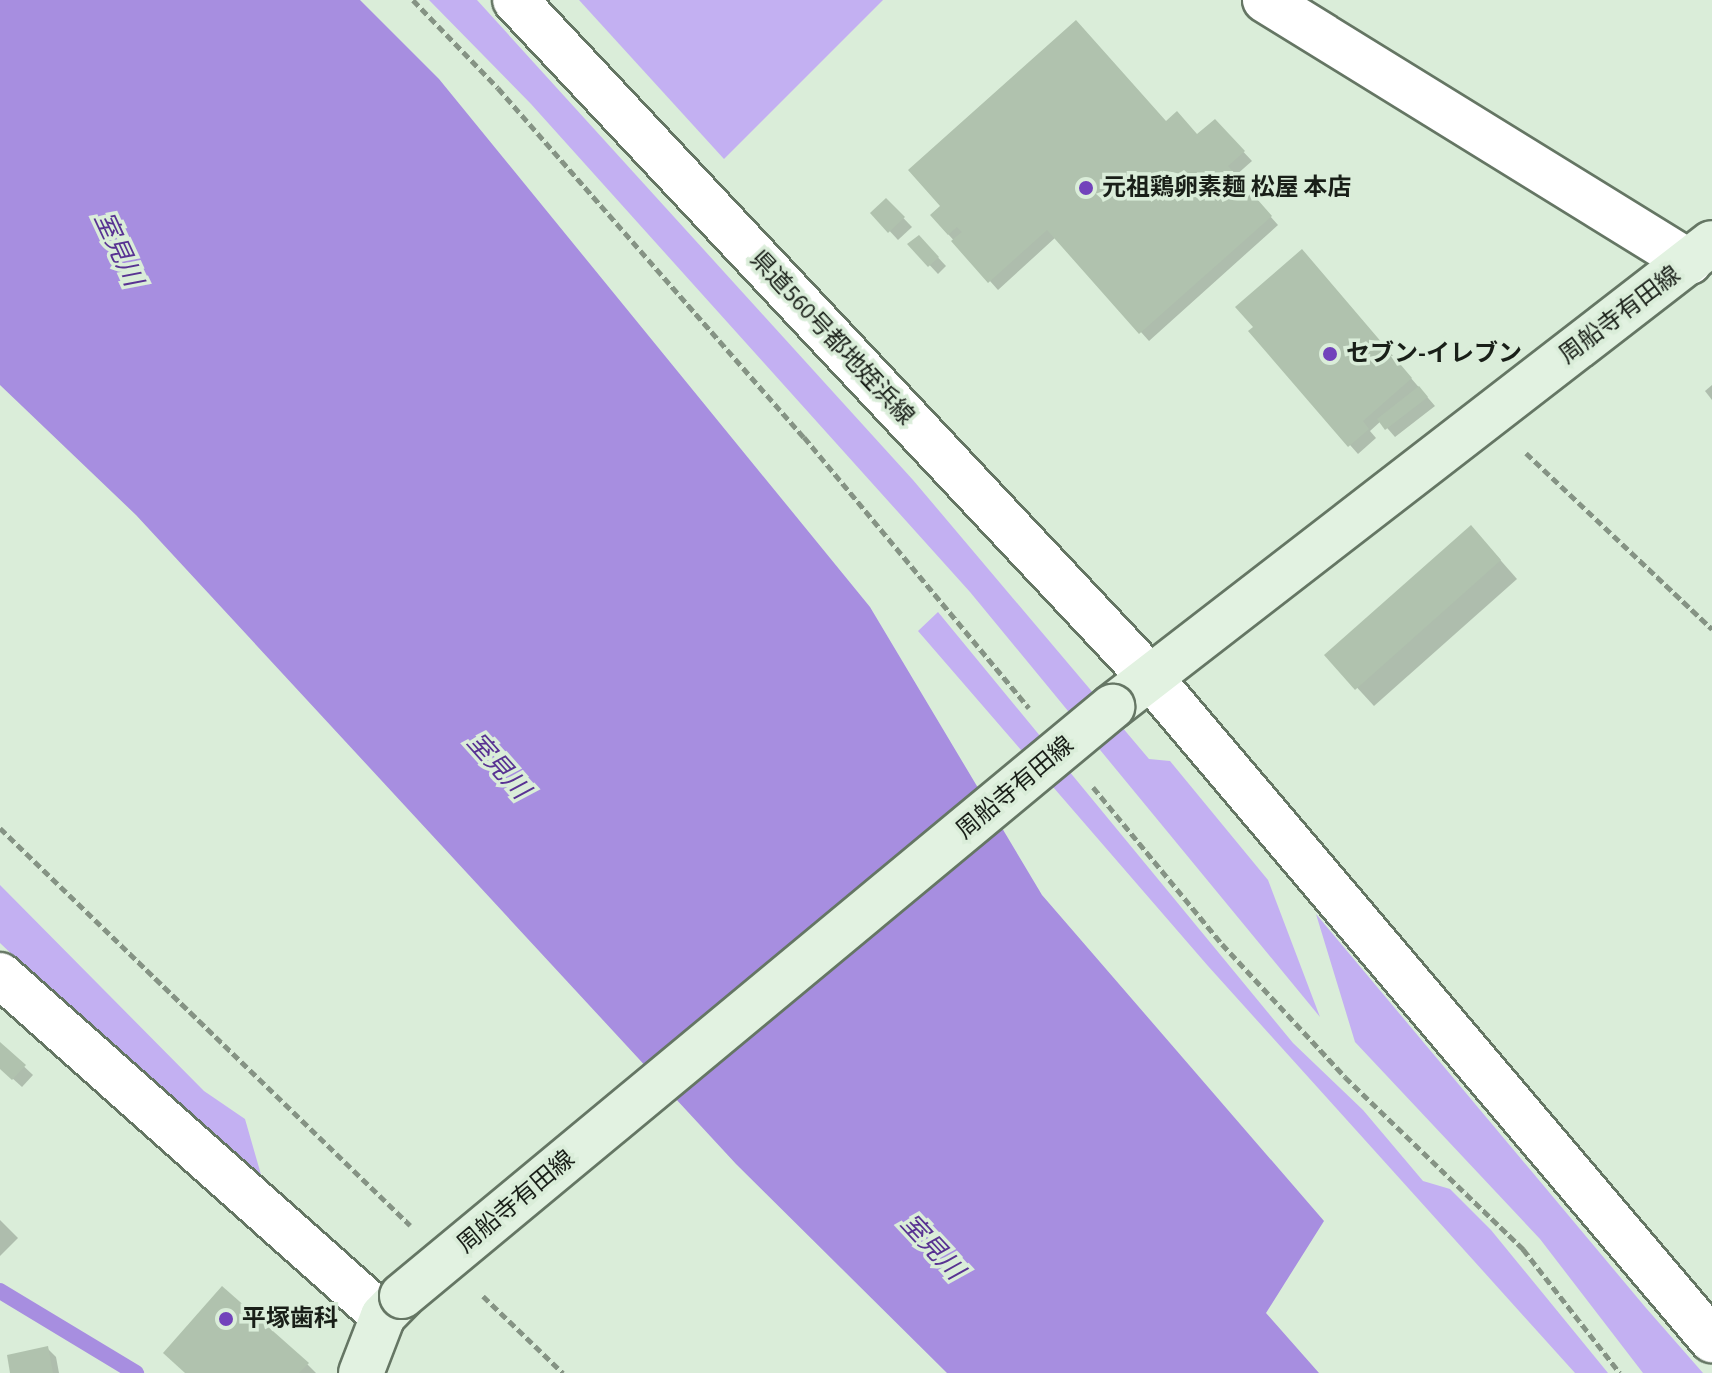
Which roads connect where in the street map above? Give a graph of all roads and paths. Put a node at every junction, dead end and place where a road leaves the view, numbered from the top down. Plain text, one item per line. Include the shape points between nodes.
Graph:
1 (413, 0) edge
2 (515, 0) edge
3 (1265, 0) edge
4 (1701, 253) edge
5 (1487, 417) junction
6 (1712, 629) edge
7 (1149, 676) junction
8 (1033, 714) dead end
9 (1083, 774) dead end
10 (0, 828) edge
11 (0, 975) edge
12 (413, 1228) dead end
13 (471, 1284) dead end
14 (393, 1306) junction
15 (1712, 1340) edge
16 (361, 1373) edge
17 (563, 1373) edge
18 (1620, 1373) edge

1 - 8 path via 498,88 794,425
2 - 7 street, 県道560号都地姪浜線
3 - 4 street
4 - 5 main road, 周船寺有田線
5 - 6 path
5 - 7 main road, 周船寺有田線
7 - 14 main road, 周船寺有田線, bridge
7 - 15 street, 県道560号都地姪浜線
9 - 18 path via 1222,944 1345,1077 1523,1249
10 - 12 path
11 - 14 street
13 - 17 path
14 - 16 main road, 周船寺有田線

